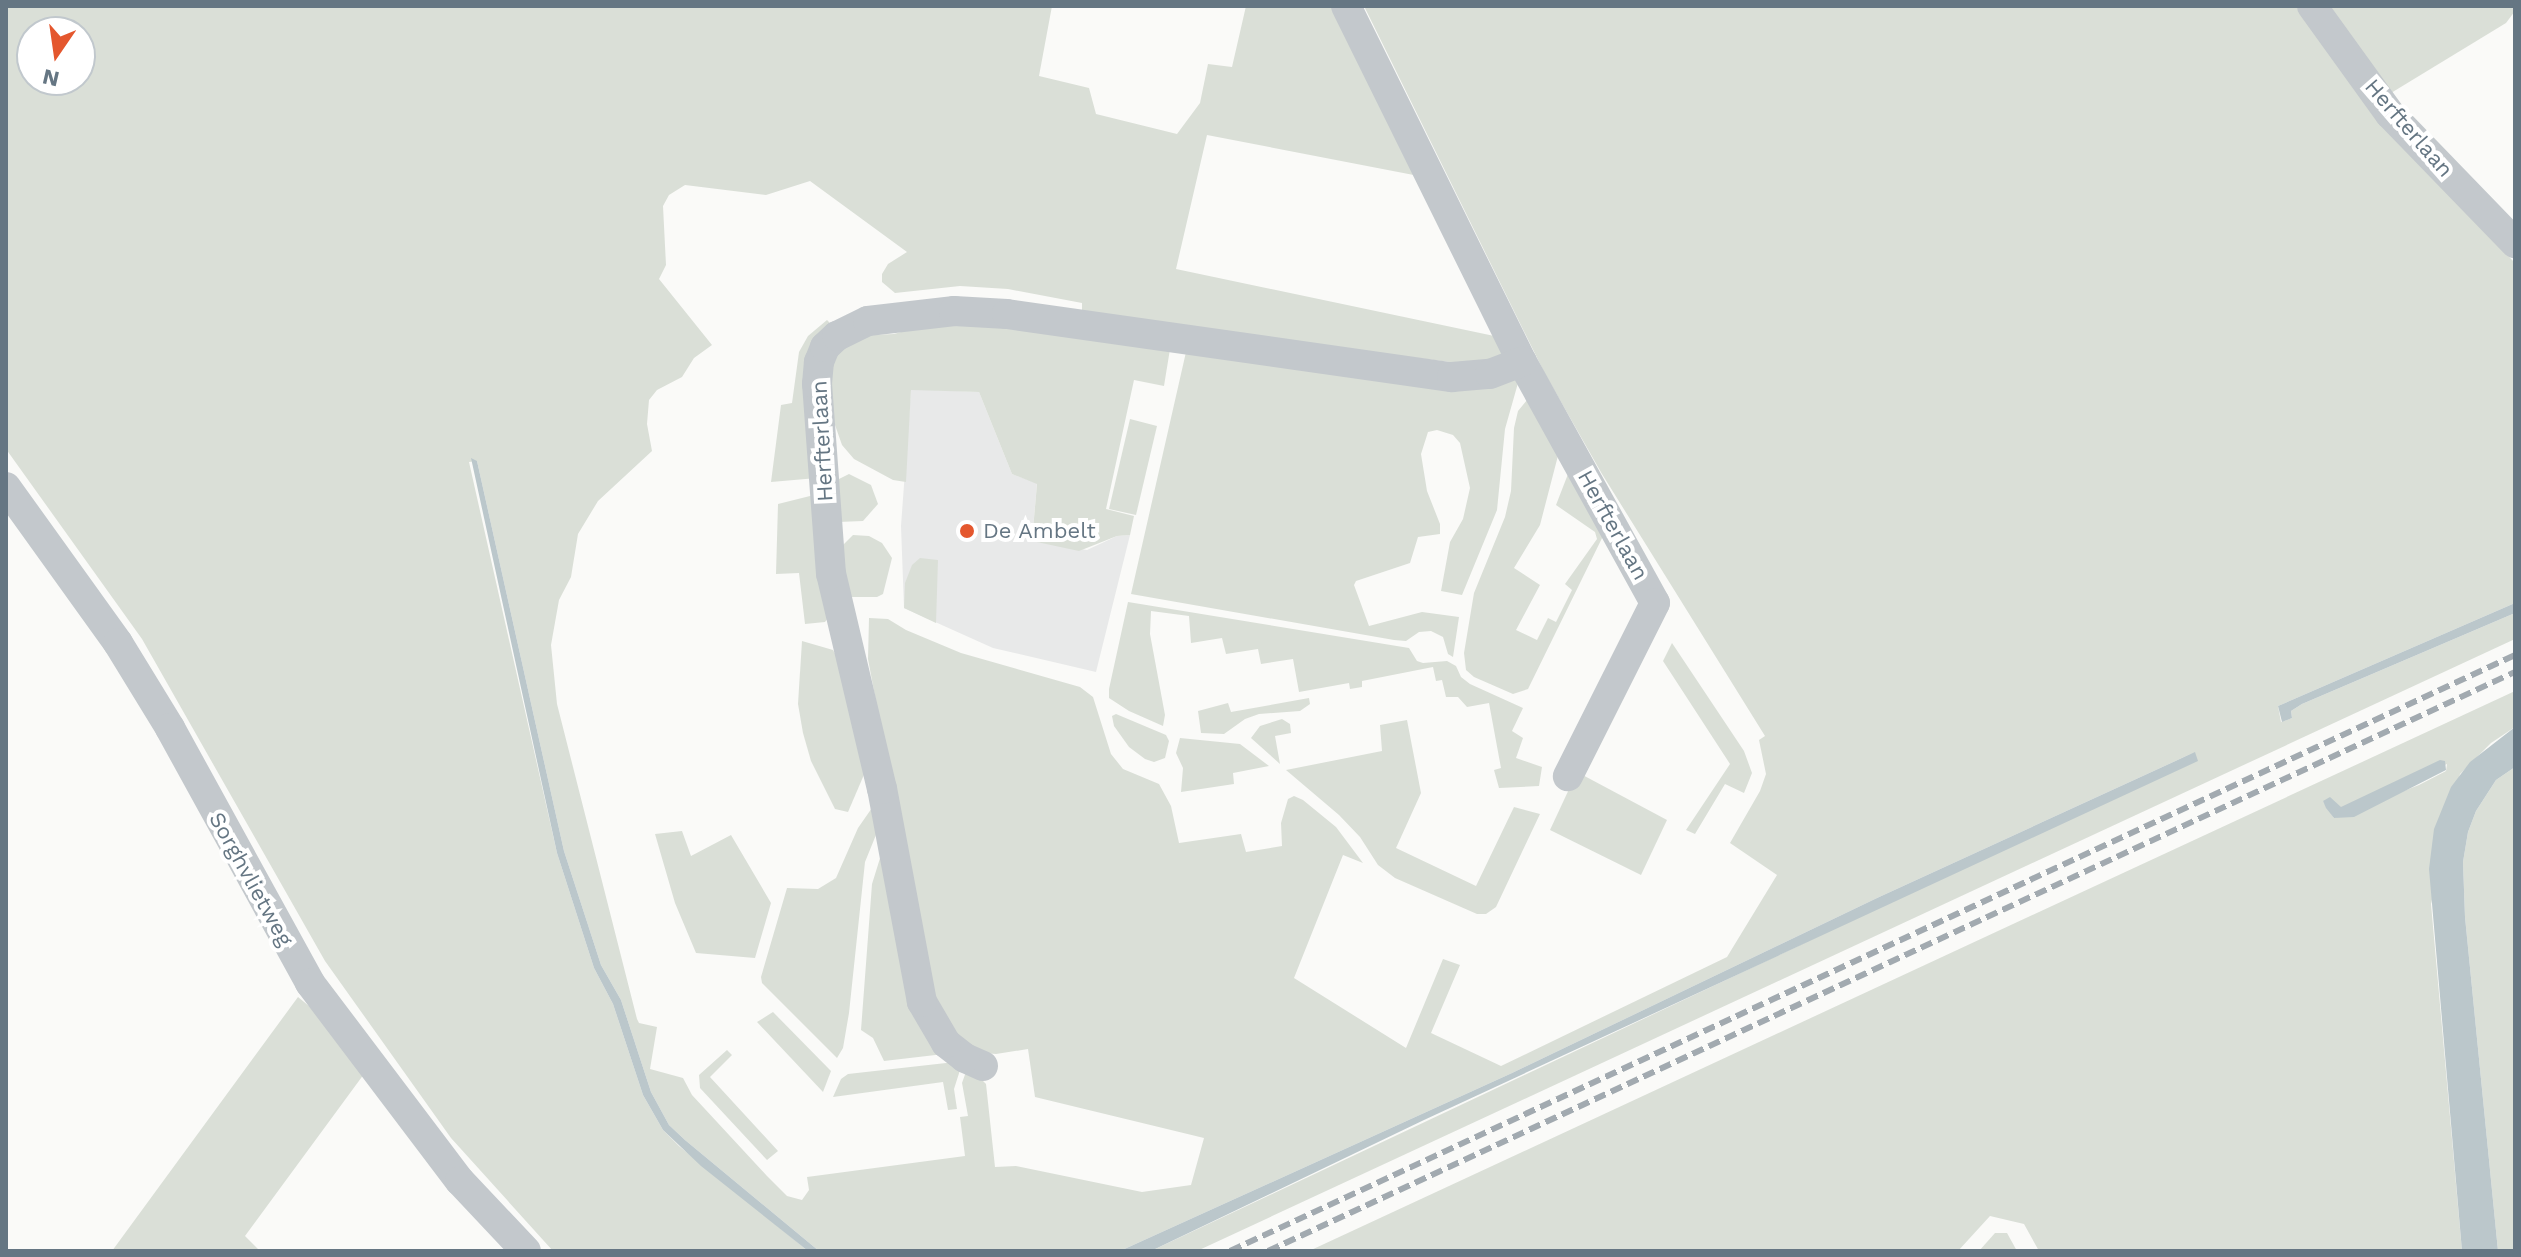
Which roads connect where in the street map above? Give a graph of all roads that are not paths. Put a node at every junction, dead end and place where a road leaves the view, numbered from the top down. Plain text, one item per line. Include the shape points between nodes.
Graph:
1 (1346, 6) edge
2 (2312, 6) edge
3 (2515, 243) edge
4 (1522, 362) junction
5 (6, 487) edge
6 (1568, 776) dead end
7 (983, 1066) dead end
8 (526, 1251) edge

1 - 4 street, Herfterlaan
2 - 3 street, Herfterlaan via 2390,114
4 - 6 street, Herfterlaan via 1655,603
4 - 7 street, Herfterlaan via 1490,374 1452,377 954,311 868,321 825,347 817,384 831,574 882,789 922,1002 946,1043
5 - 8 street, Sorghvlietweg via 126,655 310,983 460,1181

